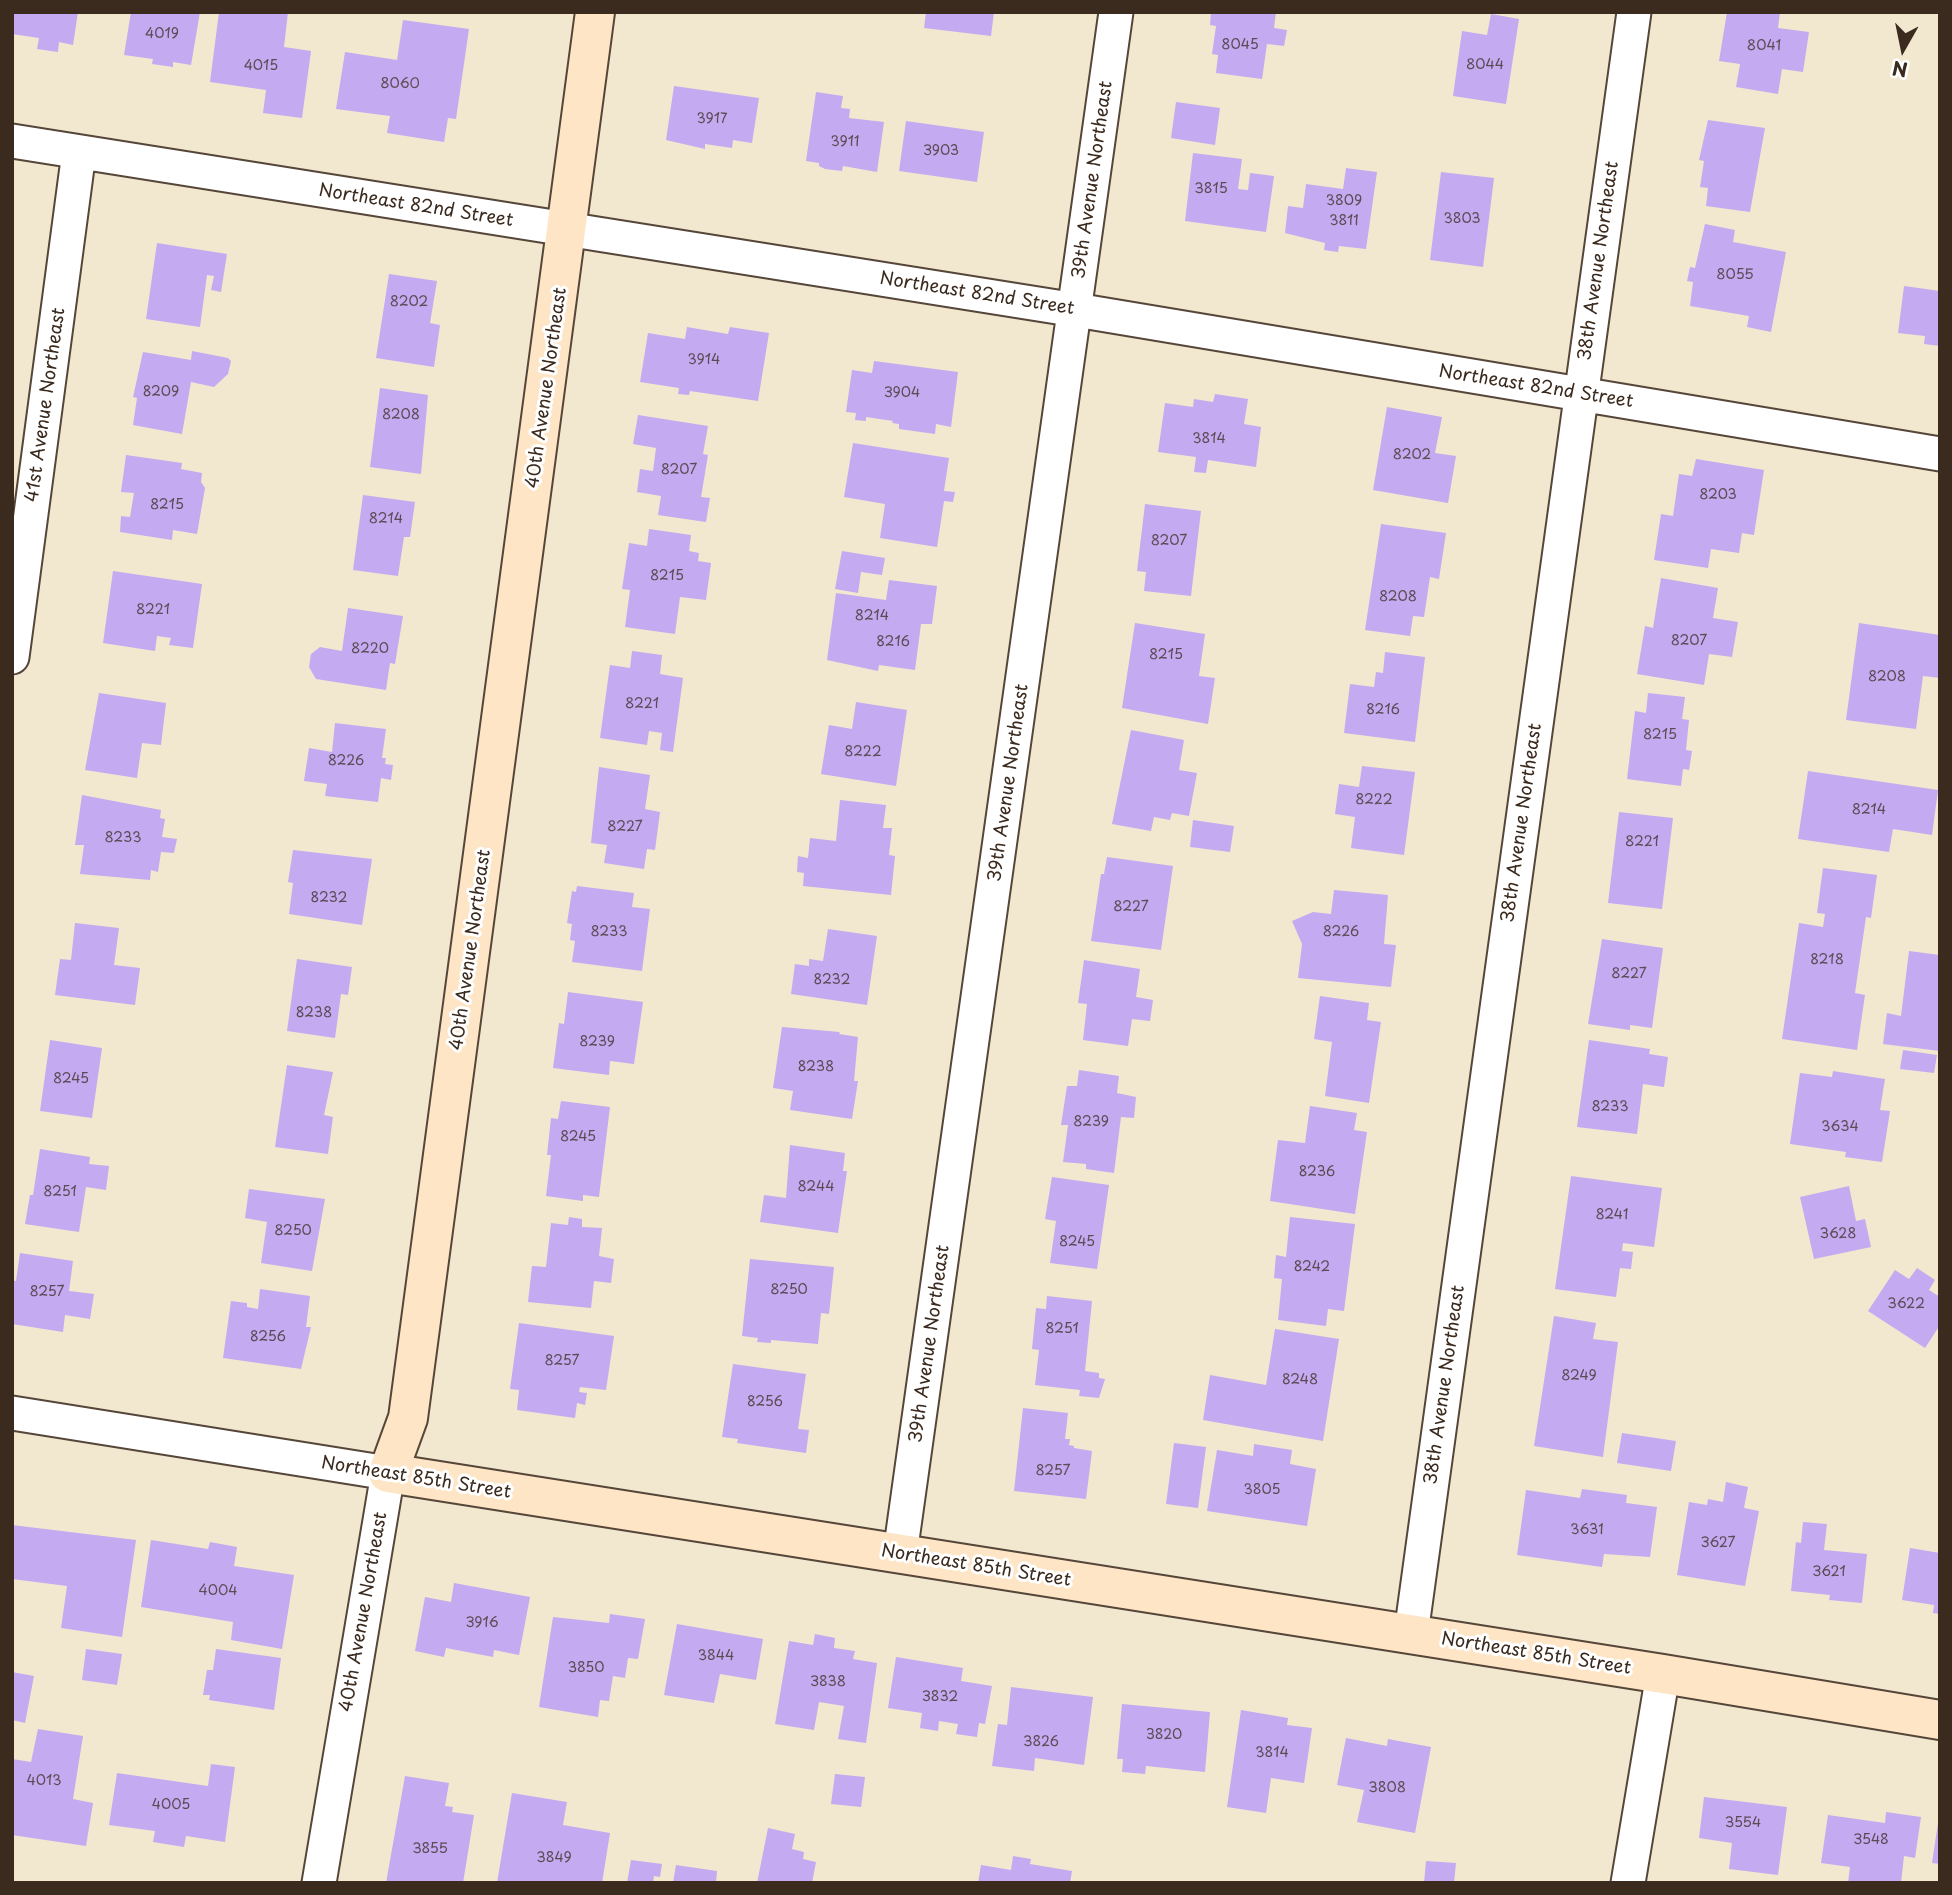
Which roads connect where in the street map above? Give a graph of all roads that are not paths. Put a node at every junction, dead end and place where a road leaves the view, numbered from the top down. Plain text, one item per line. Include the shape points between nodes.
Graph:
1 (595, 12) edge
2 (1116, 12) edge
3 (1634, 12) edge
4 (12, 141) edge
5 (79, 152) junction
6 (568, 231) junction
7 (1076, 310) junction
8 (1580, 394) junction
9 (1940, 454) edge
10 (12, 657) edge
11 (12, 1413) edge
12 (388, 1473) junction
13 (900, 1554) junction
14 (1411, 1634) junction
15 (1663, 1674) junction
16 (1940, 1720) edge
17 (318, 1883) edge
18 (1628, 1883) edge

1 - 6 street, 40th Avenue Northeast
2 - 7 street, 39th Avenue Northeast
3 - 8 street, 38th Avenue Northeast
4 - 5 street, Northeast 82nd Street
5 - 6 street, Northeast 82nd Street
5 - 10 street, 41st Avenue Northeast
6 - 7 street, Northeast 82nd Street
6 - 12 street, 40th Avenue Northeast via 408,1418
7 - 8 street, Northeast 82nd Street
7 - 13 street, 39th Avenue Northeast
8 - 9 street, Northeast 82nd Street
8 - 14 street, 38th Avenue Northeast
11 - 12 street, Northeast 85th Street
12 - 13 street, Northeast 85th Street
12 - 17 street, 40th Avenue Northeast
13 - 14 street, Northeast 85th Street
14 - 15 street, Northeast 85th Street
15 - 16 street, Northeast 85th Street
15 - 18 street

